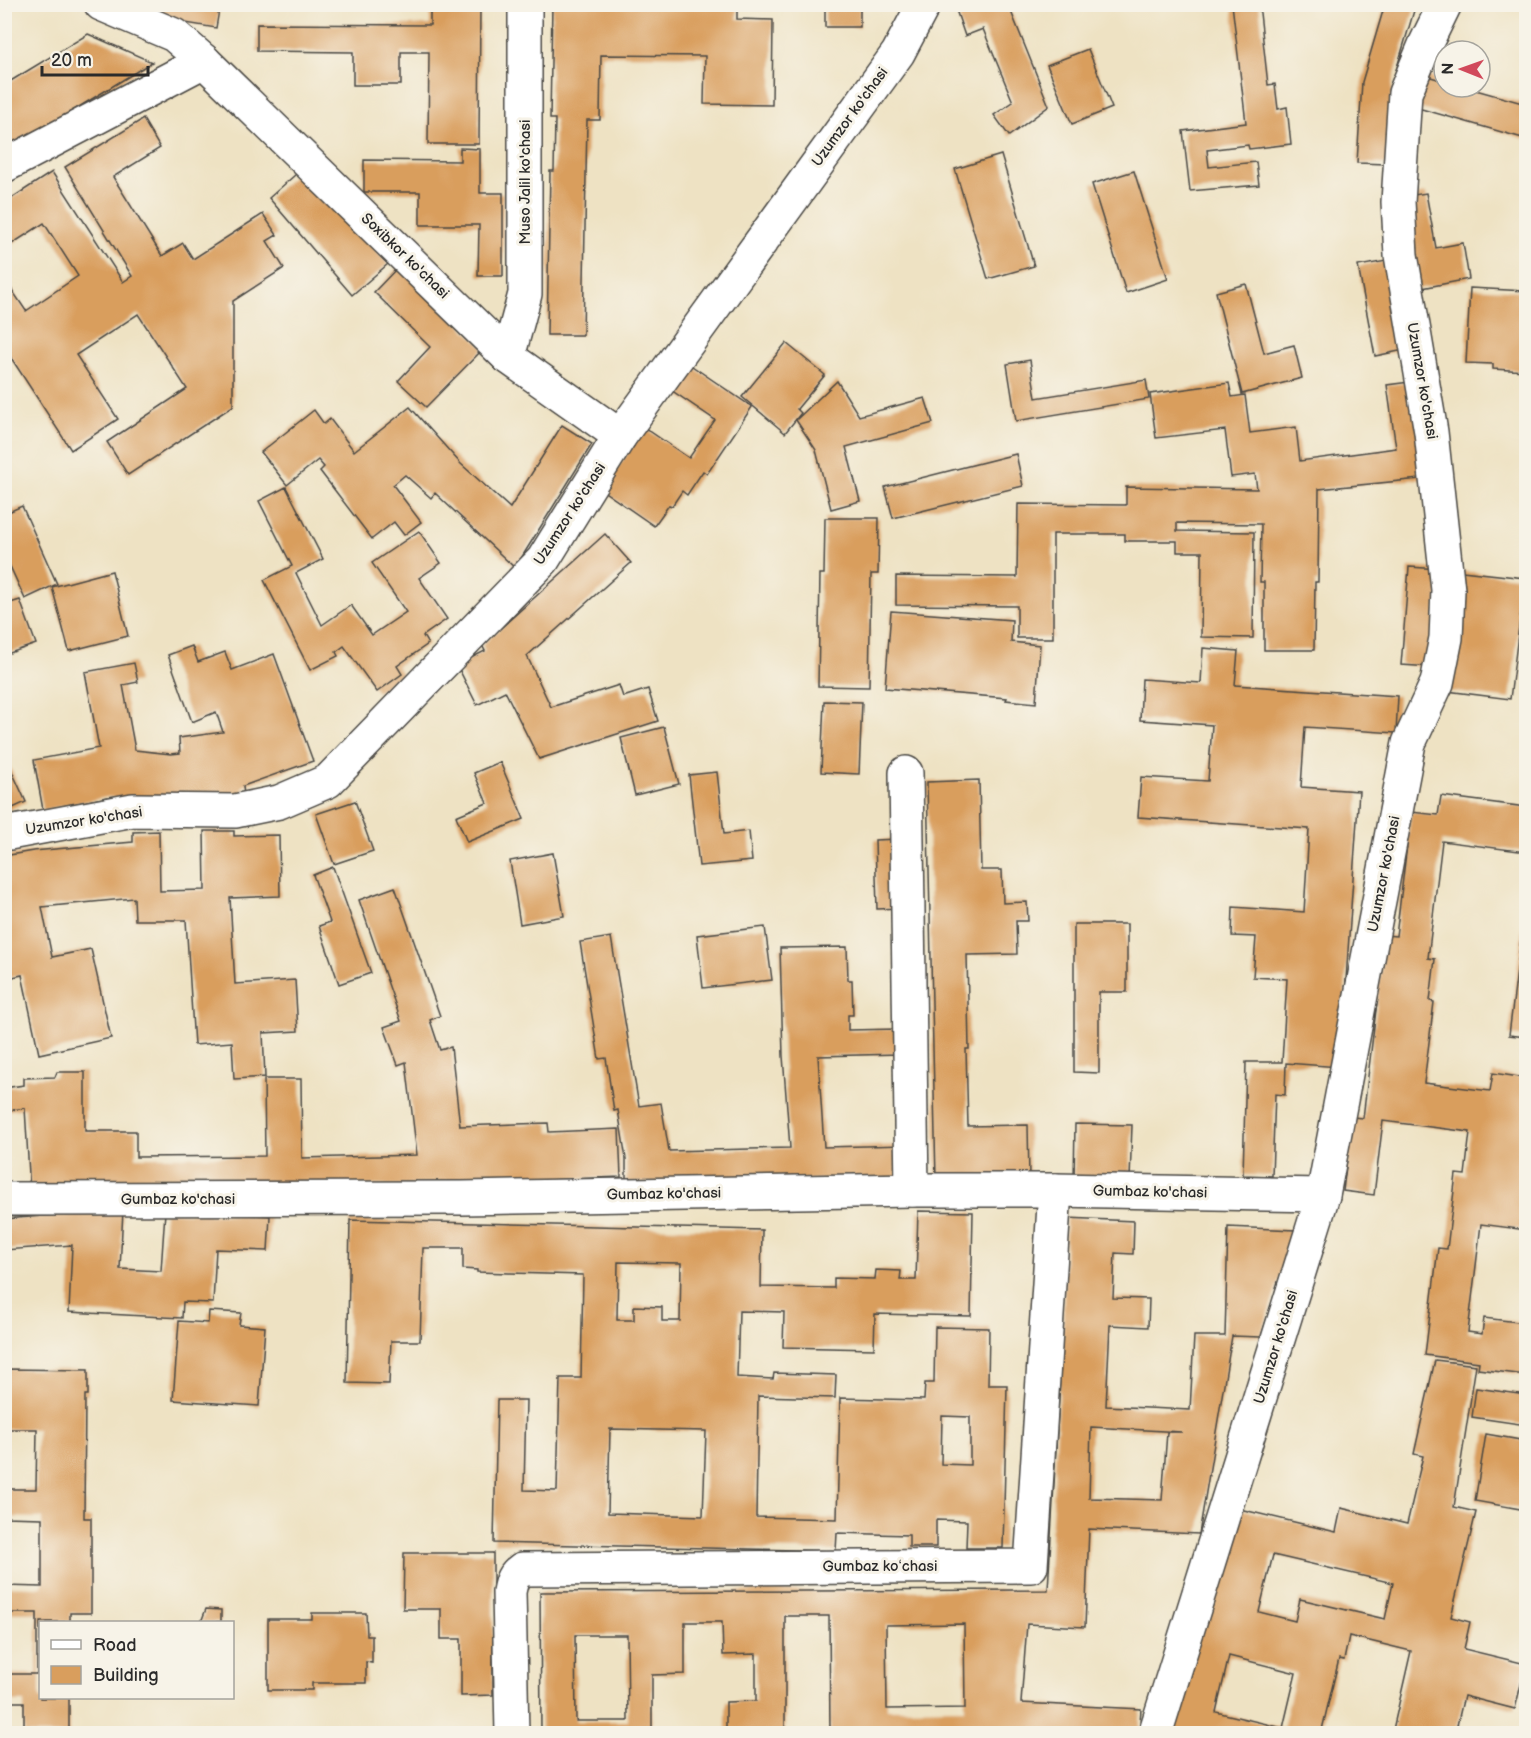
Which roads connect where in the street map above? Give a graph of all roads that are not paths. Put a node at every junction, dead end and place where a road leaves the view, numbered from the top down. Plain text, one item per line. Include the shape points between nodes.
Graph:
1 (100, 4) edge
2 (525, 4) edge
3 (924, 4) edge
4 (1445, 4) edge
5 (204, 61) junction
6 (4, 166) edge
7 (508, 357) junction
8 (620, 436) junction
9 (906, 773) dead end
10 (4, 834) edge
11 (912, 1190) junction
12 (1055, 1190) junction
13 (1323, 1195) junction
14 (4, 1199) edge
15 (512, 1734) edge
16 (1155, 1734) edge

1 - 5 street, Soxibkor ko'chasi via 174,35
2 - 7 street, Muso Jalil ko'chasi via 525,294
3 - 8 street, Uzumzor ko'chasi via 897,52
4 - 13 street, Uzumzor ko'chasi via 1405,93 1398,202 1401,255 1440,504 1448,590 1446,638 1437,683 1409,743
5 - 6 street
5 - 7 street, Soxibkor ko'chasi
7 - 8 street, Soxibkor ko'chasi
8 - 10 street, Uzumzor ko'chasi via 543,560 328,781 279,802 234,811 133,810
9 - 11 street
11 - 12 street, Gumbaz ko'chasi
11 - 14 street, Gumbaz ko'chasi via 462,1198
12 - 13 street, Gumbaz ko'chasi
12 - 15 street, Gumbaz koʻchasi via 1031,1566 522,1569 514,1574 509,1592
13 - 16 street, Uzumzor ko'chasi

